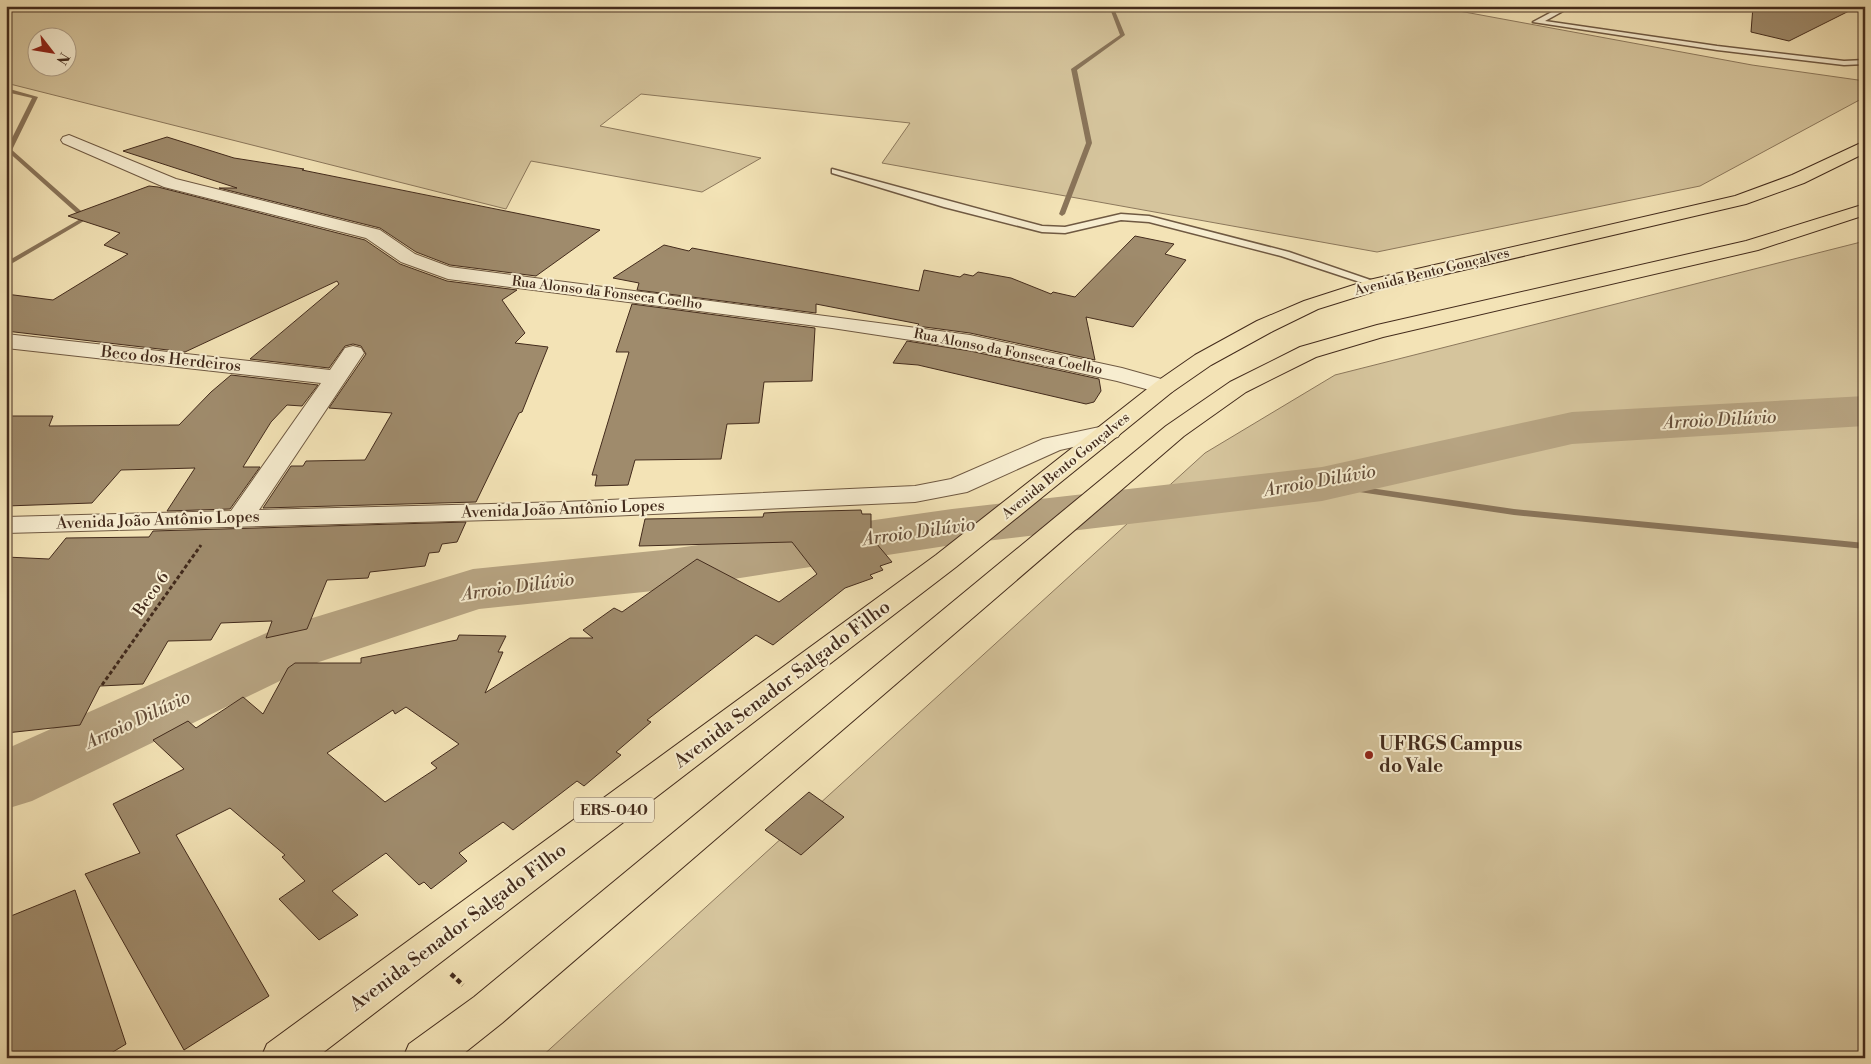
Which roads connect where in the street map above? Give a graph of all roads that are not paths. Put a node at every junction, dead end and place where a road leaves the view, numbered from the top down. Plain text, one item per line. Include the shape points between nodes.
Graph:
1 (1569, 6) edge
2 (1865, 62) edge
3 (69, 140) dead end
4 (1865, 146) edge
5 (835, 171) dead end
6 (1865, 209) edge
7 (1376, 284) junction
8 (6, 341) edge
9 (353, 353) dead end
10 (336, 378) junction
11 (1164, 386) junction
12 (1108, 432) junction
13 (230, 518) junction
14 (6, 525) edge
15 (946, 561) joint
16 (282, 1058) edge
17 (424, 1058) edge

1 - 2 lane via 1537,22 1717,48 1844,63
3 - 11 street, Rua Alonso da Fonseca Coelho via 170,183 372,234 398,254 448,273 970,342
4 - 7 main road, Avenida Bento Gonçalves via 1798,179 1740,200
5 - 7 lane via 1042,229 1065,230 1121,217 1148,219 1284,254
6 - 17 main road via 1751,246 1377,332 1308,352 1238,387 1175,431 488,1010
7 - 11 main road, Avenida Bento Gonçalves via 1311,305 1266,326
8 - 10 street, Beco dos Herdeiros
9 - 10 street
10 - 13 street
11 - 12 main road, Avenida Bento Gonçalves
12 - 13 street, Avenida João Antônio Lopes via 1052,444 958,486 915,494 564,510
12 - 15 main road, Avenida Bento Gonçalves
13 - 14 street, Avenida João Antônio Lopes
15 - 16 main road, Avenida Senador Salgado Filho / ERS-040

